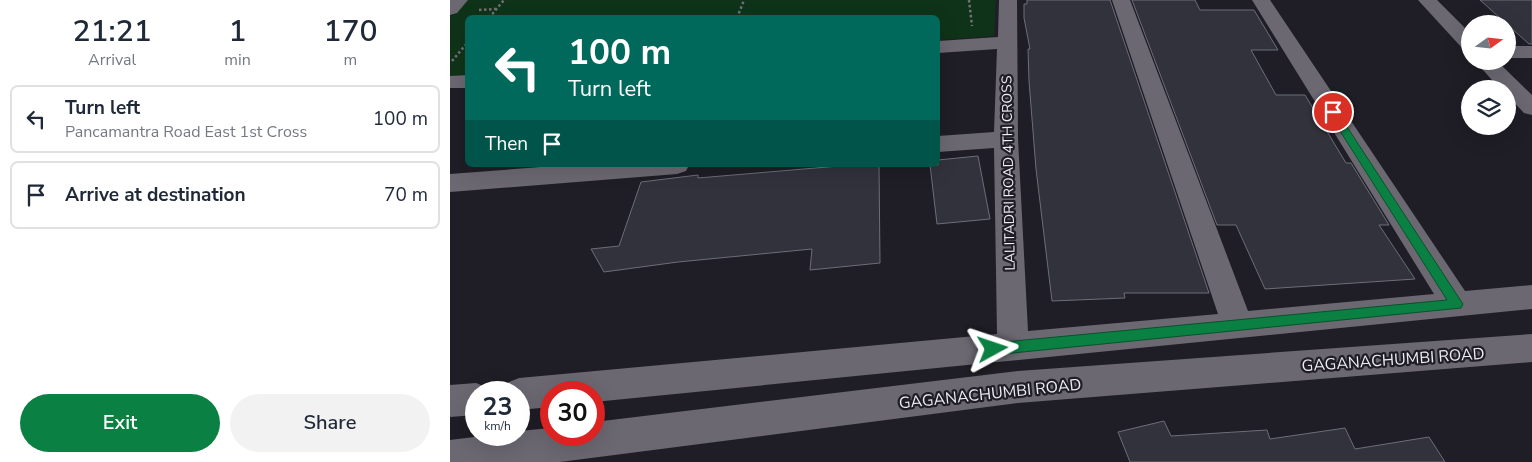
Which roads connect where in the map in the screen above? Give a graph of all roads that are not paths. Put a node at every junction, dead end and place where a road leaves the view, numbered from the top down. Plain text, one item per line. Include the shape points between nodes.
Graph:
1 (459, 0) edge
2 (1008, 0) edge
3 (1121, 0) edge
4 (1261, 0) edge
5 (1427, 0) edge
6 (450, 9) edge
7 (1461, 36) edge
8 (1006, 42) junction
9 (940, 47) edge
10 (1516, 52) edge
11 (1532, 52) edge
12 (1494, 70) edge
13 (465, 81) edge
14 (450, 82) edge
15 (1532, 108) edge
16 (1006, 138) junction
17 (940, 144) edge
18 (652, 167) edge
19 (450, 183) edge
20 (1532, 297) edge
21 (1457, 304) junction
22 (1238, 325) junction
23 (1013, 347) junction
24 (1532, 348) edge
25 (530, 393) edge
26 (465, 399) edge
27 (450, 401) edge
28 (450, 458) edge

1 - 6 street
2 - 8 street, LALITADRI ROAD 4TH CROSS
3 - 22 street
4 - 21 street
5 - 7 street
8 - 9 street
8 - 16 street, LALITADRI ROAD 4TH CROSS
10 - 11 street
12 - 15 street
13 - 14 street
16 - 17 street
16 - 23 street, LALITADRI ROAD 4TH CROSS
18 - 19 street
20 - 21 street
21 - 22 street
22 - 23 street
23 - 25 street
24 - 28 street, GAGANACHUMBI ROAD via 1018,387
26 - 27 street

